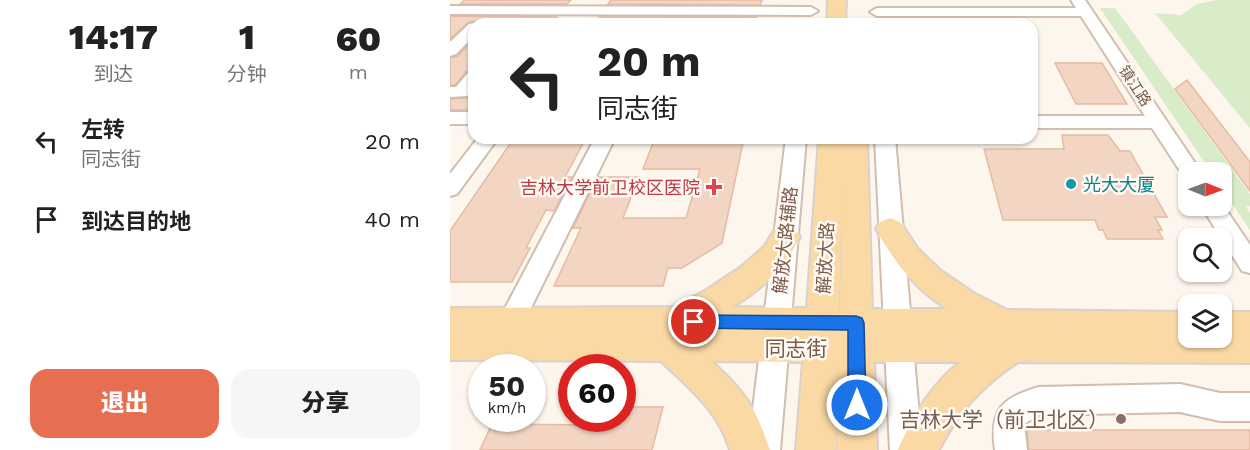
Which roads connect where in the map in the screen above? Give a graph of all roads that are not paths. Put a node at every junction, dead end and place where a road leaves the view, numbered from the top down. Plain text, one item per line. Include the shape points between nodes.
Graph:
1 (508, 0) edge
2 (837, 0) edge
3 (853, 0) edge
4 (586, 5) edge
5 (665, 5) edge
6 (1082, 6) edge
7 (450, 10) edge
8 (494, 10) junction
9 (810, 12) edge
10 (877, 12) edge
11 (484, 18) edge
12 (576, 18) edge
13 (836, 18) edge
14 (854, 18) edge
15 (468, 32) edge
16 (468, 48) edge
17 (452, 49) edge
18 (468, 83) edge
19 (450, 92) edge
20 (450, 118) edge
21 (468, 118) edge
22 (1038, 122) edge
23 (1158, 122) junction
24 (484, 144) edge
25 (602, 144) edge
26 (795, 144) edge
27 (831, 144) edge
28 (855, 144) edge
29 (885, 144) edge
30 (1184, 162) edge
31 (450, 189) edge
32 (1219, 216) edge
33 (890, 229) junction
34 (785, 237) junction
35 (1250, 264) edge
36 (450, 322) edge
37 (512, 322) junction
38 (1232, 326) edge
39 (1250, 326) edge
40 (1178, 327) edge
41 (672, 333) junction
42 (775, 335) junction
43 (821, 335) junction
44 (857, 336) junction
45 (898, 336) junction
46 (1009, 337) junction
47 (450, 345) edge
48 (1250, 348) edge
49 (1250, 407) edge
50 (750, 450) edge
51 (764, 450) edge
52 (816, 450) edge
53 (857, 450) edge
54 (906, 450) edge
55 (918, 450) edge
56 (1011, 450) edge

1 - 8 street
2 - 13 main road
3 - 14 main road
4 - 5 street
4 - 8 street
4 - 12 street
5 - 9 street
6 - 10 street
6 - 23 street, 镇江路
7 - 8 street
8 - 11 street
15 - 17 street
16 - 17 street
18 - 19 street via 460,92
20 - 21 street
22 - 23 street
23 - 30 street, 镇江路
24 - 31 street
25 - 37 street
26 - 34 street, 解放大路辅路
27 - 43 main road, 解放大路
28 - 44 main road, 解放大路
29 - 33 street
32 - 35 street
33 - 45 street
33 - 46 main road via 910,260 935,284
34 - 41 main road via 774,256
34 - 42 street, 解放大路辅路
36 - 37 main road, 同志街
37 - 41 main road, 同志街
38 - 39 main road
40 - 46 main road, 同志街
41 - 42 main road, 同志街
41 - 47 main road, 同志街
41 - 50 main road via 725,398 741,422
42 - 43 main road, 同志街
42 - 51 street, 解放大路辅路
43 - 44 main road, 同志街
43 - 52 main road, 解放大路
44 - 45 main road, 同志街
44 - 53 main road, 解放大路
45 - 46 main road, 同志街
45 - 54 street
46 - 48 main road, 同志街
46 - 55 main road via 950,400
49 - 56 street via 1220,407 1180,398 1040,401 1018,407 1010,417 1007,429

